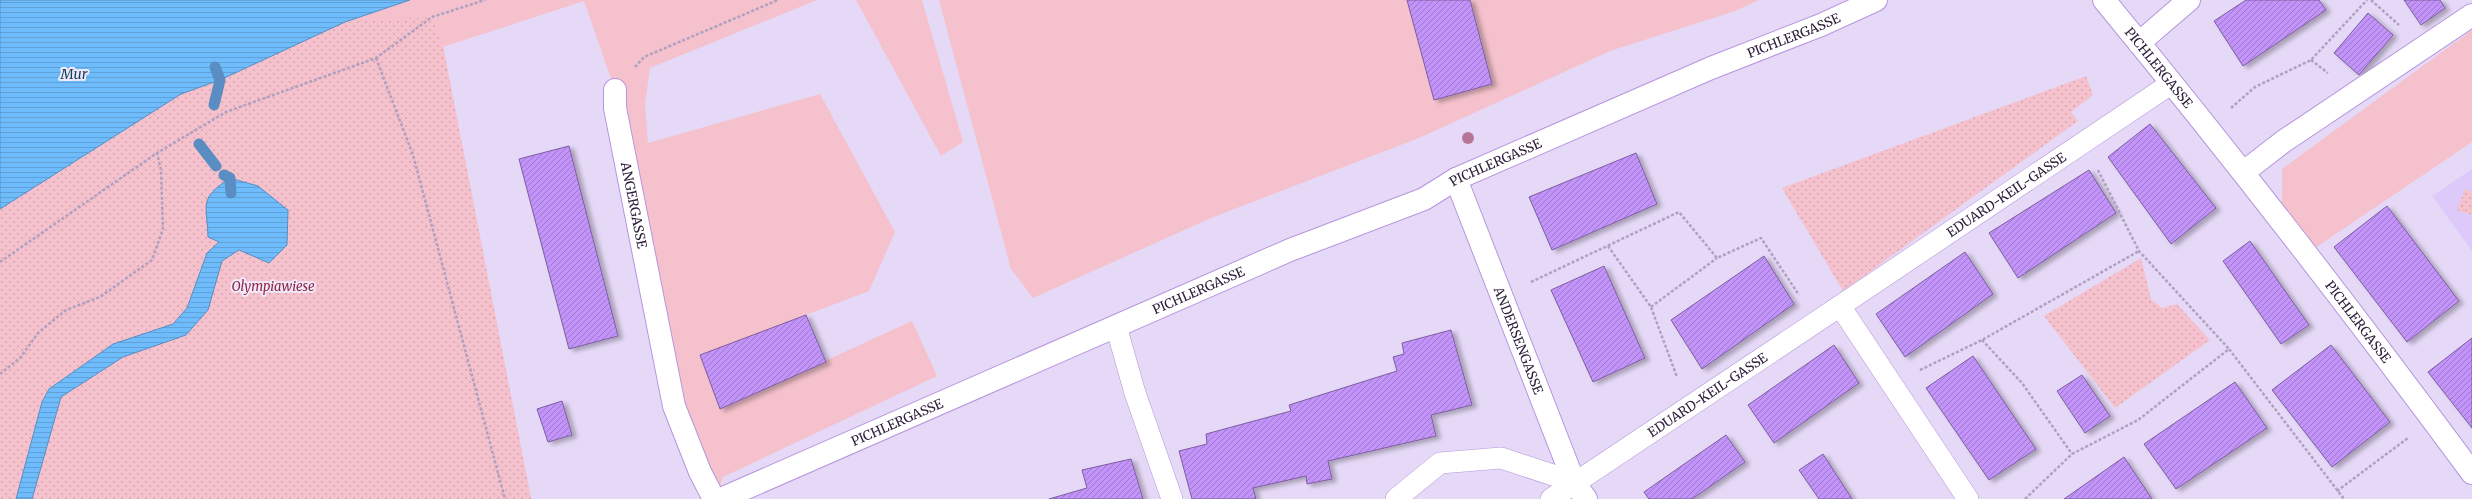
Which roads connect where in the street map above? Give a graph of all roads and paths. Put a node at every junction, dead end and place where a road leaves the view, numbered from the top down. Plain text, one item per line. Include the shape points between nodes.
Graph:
1 (485, 0) edge
2 (778, 0) edge
3 (1876, 0) edge
4 (2104, 0) edge
5 (2189, 0) edge
6 (2366, 0) edge
7 (2472, 14) edge
8 (2139, 42) junction
9 (376, 58) junction
10 (2172, 83) junction
11 (615, 90) joint
12 (2208, 127) junction
13 (2084, 143) junction
14 (157, 153) junction
15 (2244, 172) junction
16 (1456, 179) junction
17 (1608, 246) junction
18 (2139, 251) junction
19 (1717, 258) junction
20 (0, 262) edge
21 (1501, 296) junction
22 (1840, 306) junction
23 (1651, 307) junction
24 (1816, 322) junction
25 (1116, 326) junction
26 (1982, 340) junction
27 (2229, 349) junction
28 (0, 374) edge
29 (1892, 384) junction
30 (1687, 407) junction
31 (2433, 420) junction
32 (2072, 454) junction
33 (2472, 473) edge
34 (1574, 482) junction
35 (2337, 491) junction
36 (505, 499) edge
37 (714, 499) edge
38 (721, 499) edge
39 (1172, 499) edge
40 (1396, 499) edge
41 (1551, 499) edge
42 (1586, 499) edge
43 (1968, 499) edge
44 (2025, 499) edge
45 (2344, 499) edge

1 - 9 path via 432,17
2 - 11 path via 644,57
3 - 16 street, PICHLERGASSE via 1711,68
4 - 8 street, PICHLERGASSE
5 - 8 street
6 - 12 path via 2311,60 2255,87
7 - 15 street via 2284,141
8 - 10 street, PICHLERGASSE
9 - 14 path via 226,112
9 - 36 path via 413,155
10 - 12 street, PICHLERGASSE
10 - 13 lane, EDUARD-KEIL-GASSE
11 - 37 street, ANGERGASSE via 615,108 674,406 700,472
12 - 15 street, PICHLERGASSE
13 - 18 path
13 - 22 lane, EDUARD-KEIL-GASSE
14 - 20 path
14 - 28 path via 161,170 163,229 152,260 100,297 66,310 38,333 20,358
15 - 31 street, PICHLERGASSE
16 - 21 street, ANDERSENGASSE
16 - 25 street, PICHLERGASSE via 1424,199 1290,250
17 - 19 path via 1679,212
17 - 21 path
17 - 23 path
18 - 26 path
18 - 27 path
19 - 23 path
19 - 24 path via 1761,238
21 - 34 street, ANDERSENGASSE
22 - 24 lane, EDUARD-KEIL-GASSE
22 - 29 lane
23 - 30 path
24 - 30 lane, EDUARD-KEIL-GASSE
25 - 38 street, PICHLERGASSE
25 - 39 lane via 1134,392
26 - 29 path
26 - 32 path via 2022,383
27 - 32 path via 2138,420
27 - 35 path
29 - 43 lane
30 - 34 lane, EDUARD-KEIL-GASSE
31 - 33 street, PICHLERGASSE
31 - 35 path
32 - 44 path
34 - 40 lane via 1501,458 1440,463
34 - 41 lane, EDUARD-KEIL-GASSE
34 - 42 street, ANDERSENGASSE
35 - 45 path

